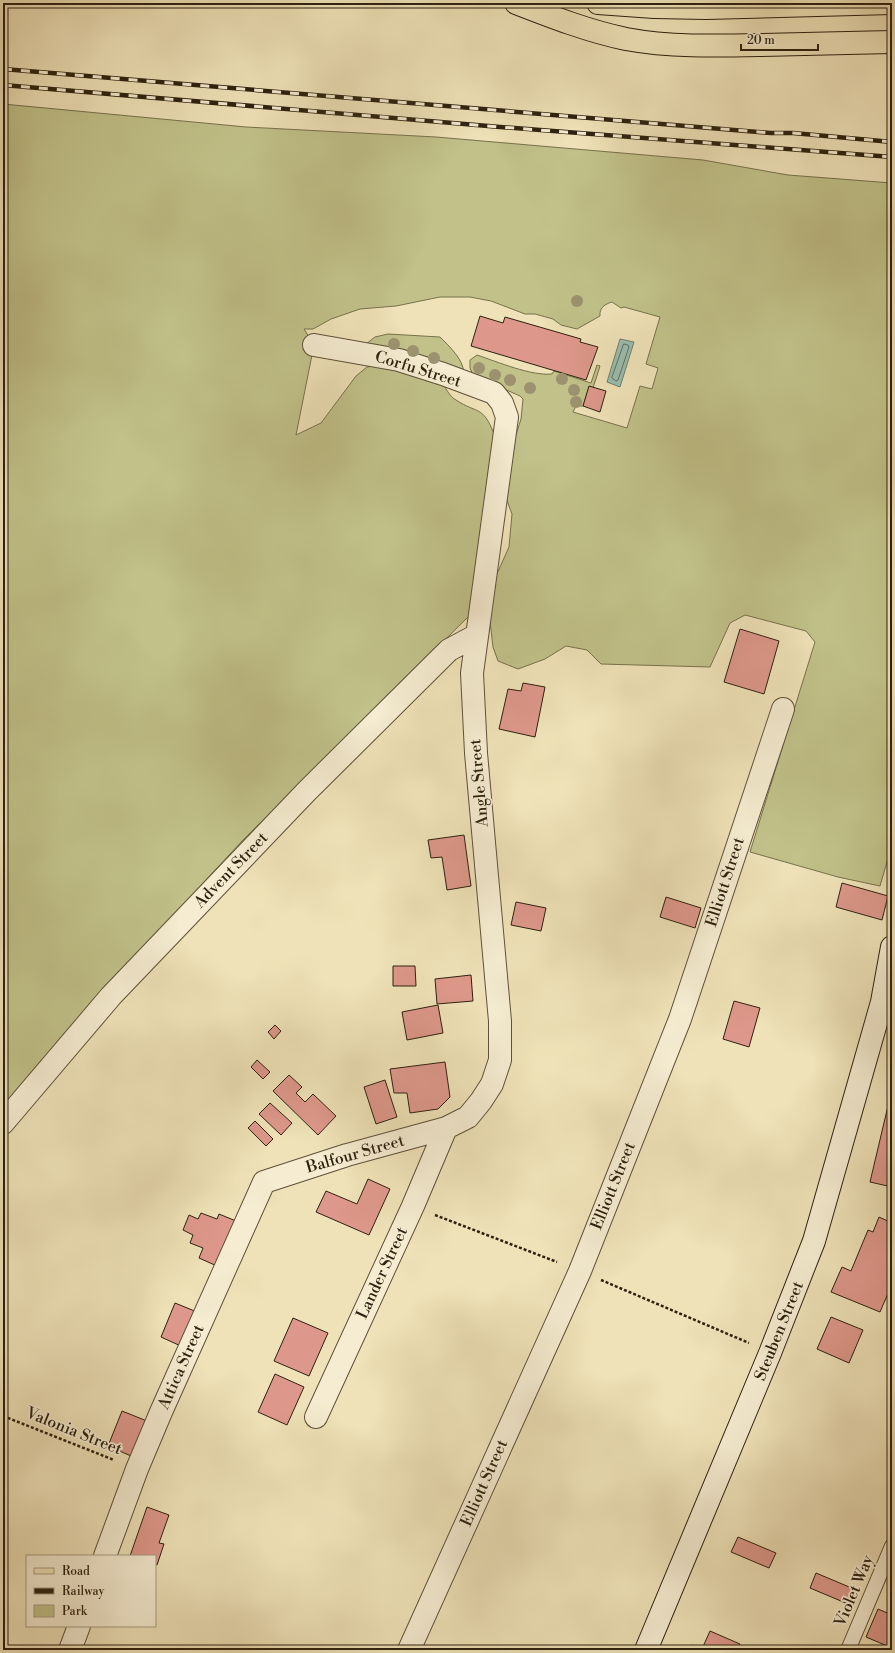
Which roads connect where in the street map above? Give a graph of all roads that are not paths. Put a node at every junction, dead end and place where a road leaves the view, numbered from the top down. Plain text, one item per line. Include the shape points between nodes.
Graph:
1 (516, 3) edge
2 (598, 3) edge
3 (892, 3) edge
4 (892, 42) edge
5 (314, 344) dead end
6 (507, 417) joint
7 (476, 635) junction
8 (783, 709) dead end
9 (892, 947) edge
10 (892, 980) edge
11 (882, 1002) junction
12 (3, 1123) edge
13 (446, 1128) junction
14 (264, 1182) joint
15 (316, 1417) dead end
16 (892, 1546) edge
17 (105, 1555) edge
18 (79, 1627) edge
19 (70, 1650) edge
20 (409, 1650) edge
21 (646, 1650) edge
22 (848, 1650) edge

1 - 4 main road via 599,33 660,43 706,46
2 - 3 main road via 706,8
5 - 6 street, Corfu Street via 399,360 494,393 502,403
6 - 7 street, Angle Street
7 - 12 street, Advent Street via 449,650 307,791 111,996
7 - 13 street, Angle Street via 472,673 473,706 500,1021 500,1060 492,1084 481,1101 468,1117
8 - 20 street, Elliott Street via 680,1019 583,1264
9 - 11 street, Steuben Street
10 - 11 street, Steuben Street
11 - 21 street, Steuben Street via 828,1196 806,1263
13 - 14 street, Balfour Street via 347,1155
13 - 15 street, Lander Street
14 - 17 street, Attica Street via 137,1469
16 - 22 lane, Violet Way
18 - 19 street

